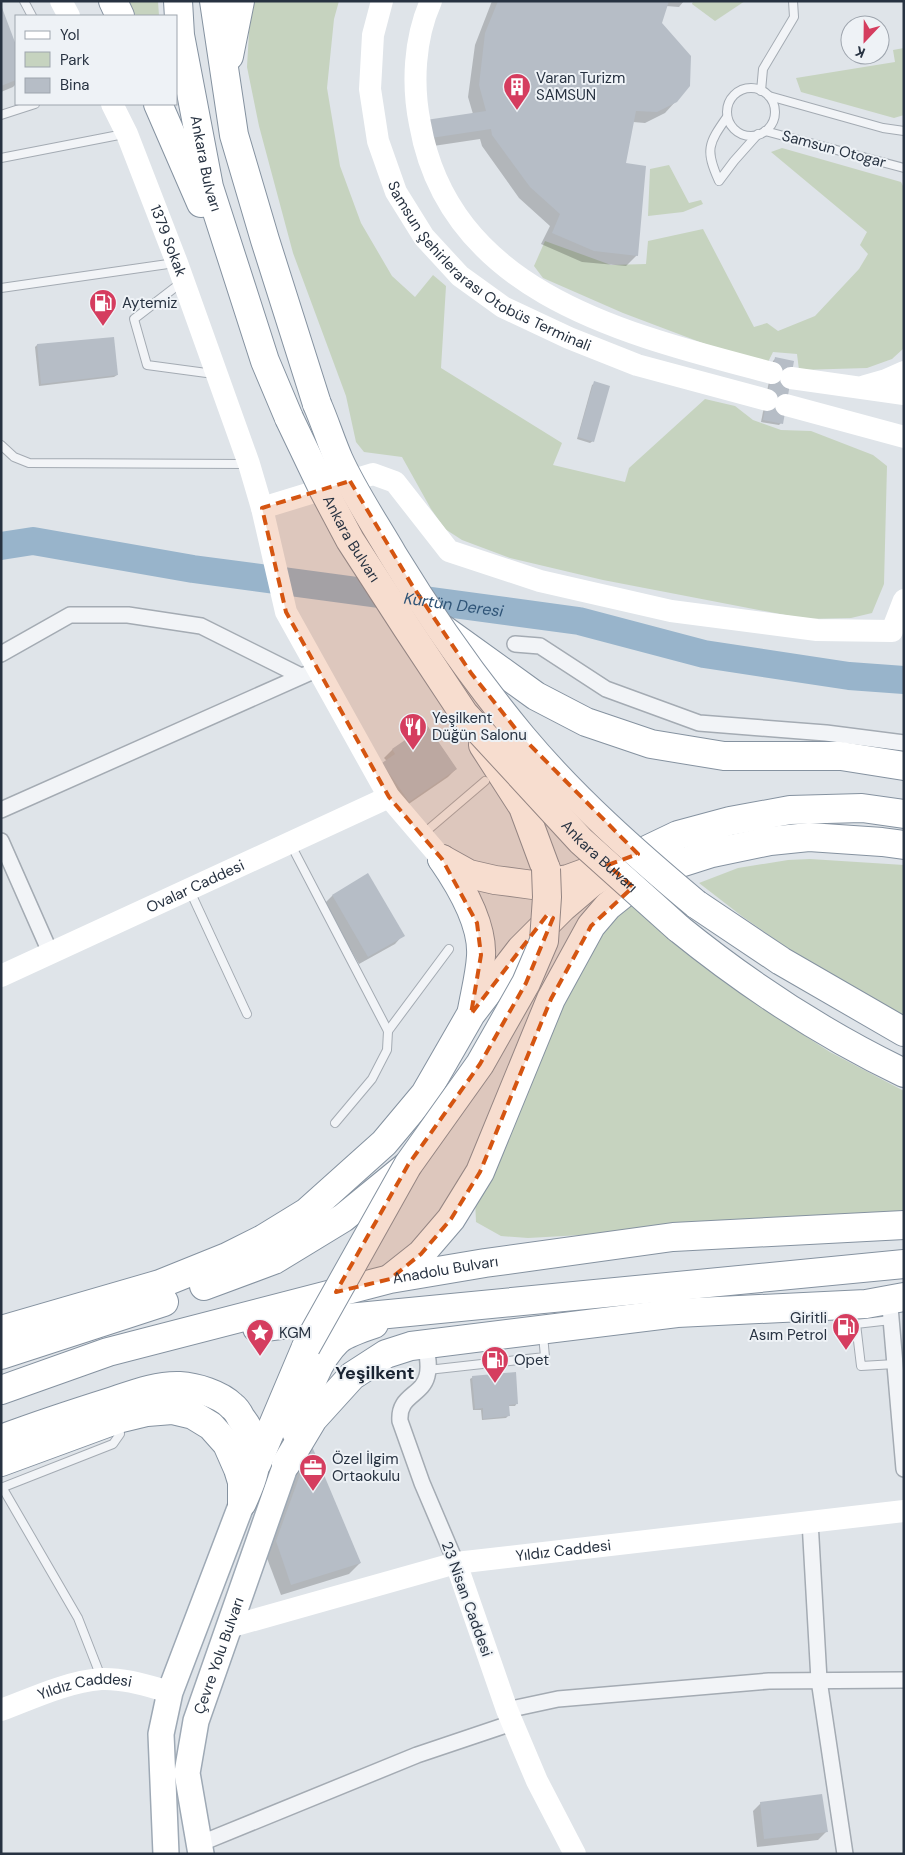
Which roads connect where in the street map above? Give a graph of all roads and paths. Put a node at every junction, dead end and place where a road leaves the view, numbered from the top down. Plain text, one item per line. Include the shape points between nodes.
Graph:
1 (24, 1) edge
2 (61, 1) edge
3 (114, 1) edge
4 (178, 1) edge
5 (214, 1) edge
6 (240, 1) edge
7 (382, 1) edge
8 (431, 1) edge
9 (792, 1) edge
10 (31, 15) edge
11 (68, 15) edge
12 (120, 15) edge
13 (224, 77) junction
14 (761, 91) junction
15 (769, 96) junction
16 (32, 105) edge
17 (112, 105) edge
18 (158, 105) edge
19 (1, 115) edge
20 (727, 117) junction
21 (904, 131) edge
22 (761, 133) junction
23 (127, 134) junction
24 (1, 158) edge
25 (904, 168) edge
26 (234, 263) junction
27 (180, 272) junction
28 (1, 288) edge
29 (904, 372) edge
30 (216, 375) junction
31 (858, 388) junction
32 (904, 394) edge
33 (904, 437) edge
34 (1, 445) edge
35 (249, 464) junction
36 (263, 511) junction
37 (904, 600) edge
38 (440, 627) junction
39 (898, 633) edge
40 (515, 644) dead end
41 (1, 654) edge
42 (309, 672) junction
43 (464, 714) junction
44 (904, 743) edge
45 (904, 766) edge
46 (485, 781) dead end
47 (389, 797) junction
48 (1, 810) edge
49 (904, 814) edge
50 (422, 836) junction
51 (1, 841) edge
52 (290, 844) junction
53 (904, 845) edge
54 (634, 856) junction
55 (442, 859) junction
56 (190, 889) junction
57 (449, 949) dead end
58 (50, 952) junction
59 (1, 976) edge
60 (248, 1014) dead end
61 (471, 1014) junction
62 (388, 1031) junction
63 (904, 1032) edge
64 (904, 1073) edge
65 (334, 1123) dead end
66 (408, 1165) junction
67 (904, 1225) edge
68 (904, 1264) edge
69 (390, 1279) junction
70 (505, 1304) junction
71 (896, 1306) edge
72 (1, 1330) edge
73 (127, 1346) junction
74 (1, 1355) edge
75 (426, 1357) junction
76 (895, 1364) junction
77 (1, 1390) edge
78 (1, 1439) edge
79 (257, 1463) junction
80 (286, 1464) junction
81 (904, 1469) edge
82 (2, 1479) edge
83 (242, 1503) junction
84 (904, 1511) edge
85 (810, 1521) junction
86 (456, 1563) junction
87 (229, 1626) junction
88 (102, 1679) junction
89 (819, 1680) junction
90 (904, 1680) edge
91 (170, 1692) junction
92 (1, 1710) edge
93 (509, 1716) junction
94 (200, 1849) edge
95 (166, 1854) edge
96 (575, 1854) edge
97 (846, 1854) edge

1 - 10 lane
2 - 11 street
3 - 12 highway
4 - 26 highway, Ankara Bulvarı via 180,35 209,187
5 - 13 highway, Ankara Bulvarı
6 - 13 highway
7 - 33 street, Samsun Şehirlerarası Otobüs Terminali via 373,35 370,89 378,141 396,192 424,237 460,276 504,307 637,365
8 - 31 street, Samsun Şehirlerarası Otobüs Terminali via 416,56 416,102 424,148 441,192 467,231 500,264 571,307 685,350 782,375
9 - 14 lane via 794,17 763,69
13 - 38 highway, Ankara Bulvarı, bridge via 234,135 317,404 340,461 367,512
14 - 15 lane
14 - 20 lane, Samsun Otogar via 740,90 727,109
15 - 21 lane
15 - 22 lane, Samsun Otogar via 773,103 773,118
16 - 19 lane
17 - 23 street, 1379 Sokak
18 - 26 highway via 198,197
20 - 22 lane, Samsun Otogar via 736,130 750,135
20 - 22 lane, Samsun Otogar via 715,134 710,149 719,181
22 - 25 lane, Samsun Otogar
23 - 24 lane
23 - 27 street, 1379 Sokak
26 - 43 highway, Ankara Bulvarı, bridge via 265,361 322,489 350,540
27 - 28 lane
27 - 30 street, 1379 Sokak
27 - 30 lane via 134,319 147,366
29 - 31 street
30 - 35 street, 1379 Sokak
31 - 32 street, Samsun Şehirlerarası Otobüs Terminali
34 - 35 lane via 14,457 29,463
35 - 36 street, 1379 Sokak
36 - 39 street via 373,474 395,482 449,550 540,581 671,611 817,630
36 - 42 street, 1379 Sokak via 286,612
37 - 39 street
38 - 45 highway via 536,696 586,722 651,744 724,756 841,756
38 - 63 highway, Ankara Bulvarı, bridge via 471,673 523,738 588,807 655,869 696,904 781,961
40 - 44 street via 540,646 606,689 699,723 826,732
41 - 42 street via 70,615 128,615 201,626
42 - 47 street, 1379 Sokak
42 - 48 street
43 - 64 highway, Ankara Bulvarı, bridge via 581,841 678,928 774,1000
43 - 66 highway, bridge via 523,807 538,844 546,869 544,941 526,983 480,1064
46 - 50 lane
47 - 50 street, 1379 Sokak
47 - 52 street, Ovalar Caddesi
49 - 54 highway via 862,808 790,810 678,835
50 - 55 street, 1379 Sokak
51 - 58 street
52 - 56 street, Ovalar Caddesi
52 - 62 lane
53 - 69 highway via 809,837 770,841 712,853 668,867 628,890 608,906 591,926 551,999 480,1172 451,1219 421,1254
54 - 55 highway via 568,879 533,885 469,874
54 - 61 highway via 590,884 563,907 521,949
55 - 61 highway via 477,923 482,955
56 - 58 street, Ovalar Caddesi
56 - 60 lane
57 - 62 lane
58 - 59 street, Ovalar Caddesi
61 - 72 highway via 425,1094 384,1143 307,1212 227,1258 160,1284
62 - 65 lane via 387,1050 372,1078
66 - 74 highway via 343,1218 274,1260 164,1302
66 - 79 highway, bridge via 306,1347
67 - 69 highway, Anadolu Bulvarı via 673,1236
68 - 70 highway
69 - 73 highway, Anadolu Bulvarı
70 - 73 highway via 296,1323
70 - 80 highway via 373,1324 340,1339 314,1374
71 - 75 highway via 866,1304 677,1313 543,1329
71 - 76 street
71 - 76 lane via 856,1324 861,1366
73 - 77 highway, Anadolu Bulvarı
75 - 80 highway via 411,1346 386,1354 352,1376 313,1420
75 - 86 street, 23 Nisan Caddesi via 427,1377 399,1410 400,1421
76 - 81 street
78 - 79 highway via 44,1422 157,1388 192,1387 232,1406 255,1442
79 - 83 highway
80 - 87 main road, Çevre Yolu Bulvarı
82 - 83 highway via 118,1419 172,1410 193,1415 211,1426 227,1444 242,1482
82 - 88 lane via 78,1618
83 - 91 main road, Çevre Yolu Bulvarı
84 - 85 street, Yıldız Caddesi
85 - 86 street, Yıldız Caddesi
85 - 89 street
86 - 87 street, Yıldız Caddesi
86 - 93 street, 23 Nisan Caddesi
87 - 94 main road, Çevre Yolu Bulvarı via 196,1721 186,1773
88 - 91 street, Yıldız Caddesi via 136,1682
88 - 92 street, Yıldız Caddesi via 58,1688
89 - 90 street
89 - 93 street via 769,1681 558,1699
89 - 97 street
91 - 95 main road, Çevre Yolu Bulvarı via 162,1734
93 - 94 street
93 - 96 street, 23 Nisan Caddesi via 537,1781

